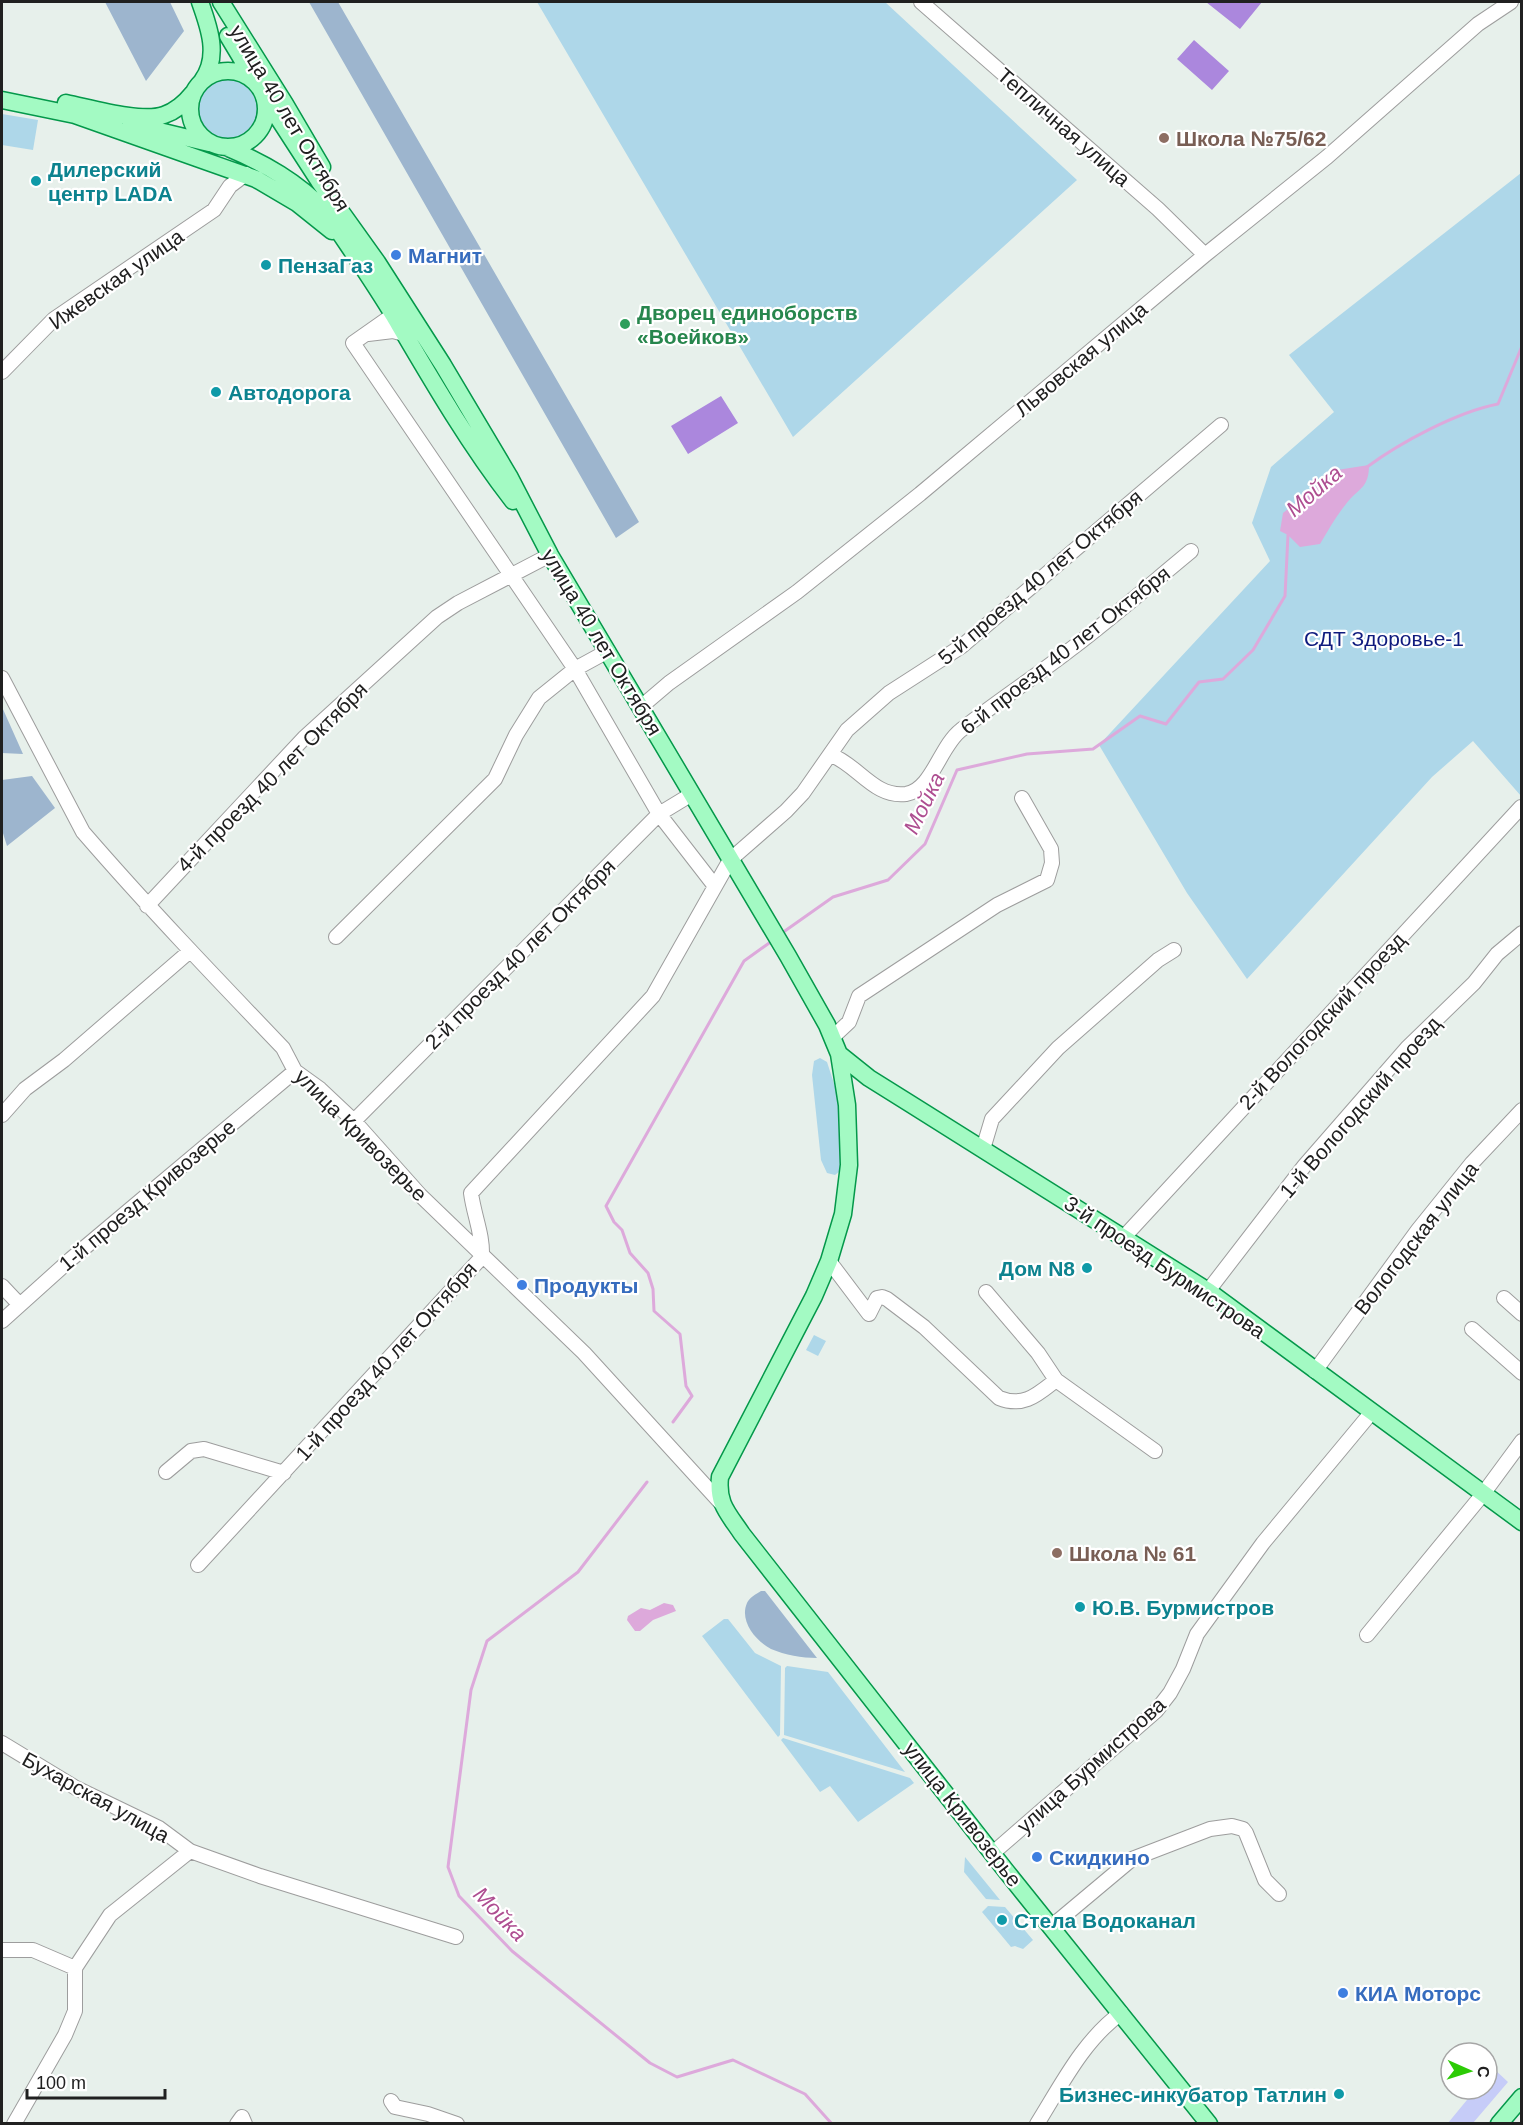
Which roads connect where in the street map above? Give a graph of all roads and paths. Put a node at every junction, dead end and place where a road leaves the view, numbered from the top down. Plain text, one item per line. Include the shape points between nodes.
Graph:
1 (200, 2) edge
2 (213, 2) edge
3 (221, 2) edge
4 (921, 2) edge
5 (1511, 2) edge
6 (198, 87) junction
7 (2, 90) edge
8 (261, 90) junction
9 (2, 100) edge
10 (75, 115) junction
11 (220, 146) junction
12 (238, 171) junction
13 (352, 239) junction
14 (1205, 255) junction
15 (380, 294) junction
16 (399, 310) junction
17 (404, 334) junction
18 (366, 335) junction
19 (2, 372) edge
20 (1221, 425) dead end
21 (537, 533) junction
22 (1191, 551) dead end
23 (550, 555) junction
24 (511, 575) junction
25 (609, 651) junction
26 (575, 669) junction
27 (2, 678) edge
28 (642, 706) junction
29 (831, 755) junction
30 (692, 794) junction
31 (1022, 798) dead end
32 (1521, 807) edge
33 (659, 814) junction
34 (730, 860) junction
35 (714, 885) junction
36 (147, 906) junction
37 (1521, 933) edge
38 (336, 937) dead end
39 (1174, 950) dead end
40 (190, 951) junction
41 (833, 1036) junction
42 (839, 1054) junction
43 (295, 1071) junction
44 (1521, 1110) edge
45 (2, 1115) edge
46 (354, 1121) junction
47 (983, 1149) junction
48 (1124, 1237) junction
49 (482, 1257) junction
50 (829, 1261) junction
51 (2, 1286) edge
52 (1208, 1291) junction
53 (986, 1292) dead end
54 (1504, 1298) dead end
55 (19, 1304) junction
56 (1521, 1314) edge
57 (2, 1321) edge
58 (1472, 1329) dead end
59 (1315, 1371) junction
60 (1521, 1373) edge
61 (1056, 1380) junction
62 (1371, 1413) junction
63 (1521, 1441) edge
64 (1155, 1451) dead end
65 (166, 1472) dead end
66 (284, 1473) junction
67 (1483, 1494) junction
68 (720, 1502) junction
69 (1521, 1522) edge
70 (198, 1565) dead end
71 (1367, 1635) dead end
72 (2, 1743) edge
73 (190, 1851) junction
74 (994, 1852) junction
75 (1279, 1894) dead end
76 (1052, 1926) junction
77 (456, 1937) dead end
78 (2, 1950) edge
79 (75, 1968) junction
80 (1121, 2013) junction
81 (1521, 2097) edge
82 (391, 2100) dead end
83 (14, 2124) edge
84 (457, 2124) edge
85 (1037, 2124) edge
86 (1209, 2124) edge
87 (1499, 2124) edge

1 - 6 main road, улица 40 лет Октября via 212,50 210,68
2 - 8 main road, улица 40 лет Октября
3 - 13 main road, улица 40 лет Октября via 342,203
4 - 14 street, Тепличная улица via 1158,209
5 - 14 street, Львовская улица via 1478,24 1327,157
6 - 7 main road, улица 40 лет Октября via 182,105 164,115 141,117
6 - 8 main road, улица 40 лет Октября via 220,72 234,71 246,75
6 - 11 main road, улица 40 лет Октября via 190,106 194,126 202,137
8 - 11 main road, улица 40 лет Октября via 266,116 257,134 240,146
8 - 13 main road, улица 40 лет Октября
9 - 10 main road
10 - 11 main road
10 - 12 main road
11 - 12 street, Ижевская улица
11 - 13 main road, улица 40 лет Октября via 273,170 300,188
12 - 13 main road via 289,197
12 - 19 street, Ижевская улица via 214,210 54,319
13 - 15 main road, улица 40 лет Октября
13 - 16 main road, улица 40 лет Октября via 378,262
14 - 28 street, Львовская улица via 911,501 797,592
15 - 16 main road, улица 40 лет Октября
15 - 18 street via 377,320
16 - 17 main road
16 - 18 street
16 - 21 main road, улица 40 лет Октября via 508,476
17 - 18 street
17 - 21 main road via 498,482
18 - 24 street via 353,343
20 - 29 street, 5-й проезд 40 лет Октября via 962,646 884,697 847,730
21 - 23 main road, улица 40 лет Октября
22 - 29 street, 6-й проезд 40 лет Октября via 1070,650 960,731 919,789 900,794 885,791
23 - 24 street, 4-й проезд 40 лет Октября
23 - 25 main road, улица 40 лет Октября
24 - 26 street
24 - 36 street, 4-й проезд 40 лет Октября via 437,616 304,738
25 - 26 street
25 - 28 main road, улица 40 лет Октября
26 - 33 street
26 - 38 street via 539,698 495,779
27 - 36 street, улица Кривозерье via 83,832
28 - 30 main road, улица 40 лет Октября
29 - 34 street, 5-й проезд 40 лет Октября via 786,811
30 - 33 street, 2-й проезд 40 лет Октября
30 - 34 main road, улица 40 лет Октября
31 - 41 street via 1051,849 1047,880 997,906 860,996 849,1022
32 - 48 street, 2-й Вологодский проезд
33 - 35 street
33 - 46 street, 2-й проезд 40 лет Октября
34 - 35 street, 5-й проезд 40 лет Октября
34 - 41 main road, улица 40 лет Октября
35 - 49 street, 1-й проезд 40 лет Октября via 653,996 471,1193 473,1213 483,1240
36 - 40 street, улица Кривозерье
37 - 52 street, 1-й Вологодский проезд via 1375,1084 1305,1165
39 - 47 street via 1058,1048 992,1119
40 - 43 street, улица Кривозерье via 283,1048
40 - 45 street via 25,1089
41 - 42 main road, улица 40 лет Октября
42 - 47 main road, 3-й проезд Бурмистрова via 869,1078
42 - 50 main road via 847,1105 849,1165 843,1214
43 - 46 street, улица Кривозерье
43 - 55 street, 1-й проезд Кривозерье
44 - 59 street, Вологодская улица via 1425,1222
46 - 49 street, улица Кривозерье
47 - 48 main road, 3-й проезд Бурмистрова
48 - 52 main road, 3-й проезд Бурмистрова
49 - 66 street, 1-й проезд 40 лет Октября
49 - 68 street, улица Кривозерье via 584,1353
50 - 61 street via 869,1314 877,1298 887,1299 924,1327 999,1398 1026,1401
50 - 68 main road via 724,1468 718,1489
51 - 55 street
52 - 59 main road, 3-й проезд Бурмистрова
53 - 61 street
54 - 56 street
55 - 57 street, 1-й проезд Кривозерье
58 - 60 street
59 - 62 main road, 3-й проезд Бурмистрова
61 - 64 street
62 - 67 main road, 3-й проезд Бурмистрова
62 - 74 street, улица Бурмистрова via 1263,1543 1197,1634 1184,1669 1156,1711
63 - 67 street
65 - 66 street via 191,1451 204,1449
66 - 70 street, 1-й проезд 40 лет Октября
67 - 69 main road, 3-й проезд Бурмистрова
67 - 71 street
68 - 74 main road, улица Кривозерье
72 - 73 street, Бухарская улица via 76,1788 159,1828
73 - 77 street, Бухарская улица
73 - 79 street via 110,1915
74 - 76 main road, улица Кривозерье
75 - 76 street via 1265,1880 1246,1833 1238,1827 1221,1827 1132,1859
76 - 80 main road, улица Кривозерье
78 - 79 street via 33,1950
79 - 83 street via 75,2011
80 - 85 street via 1086,2047
80 - 86 main road, улица Кривозерье
81 - 87 main road
82 - 84 street via 395,2107

